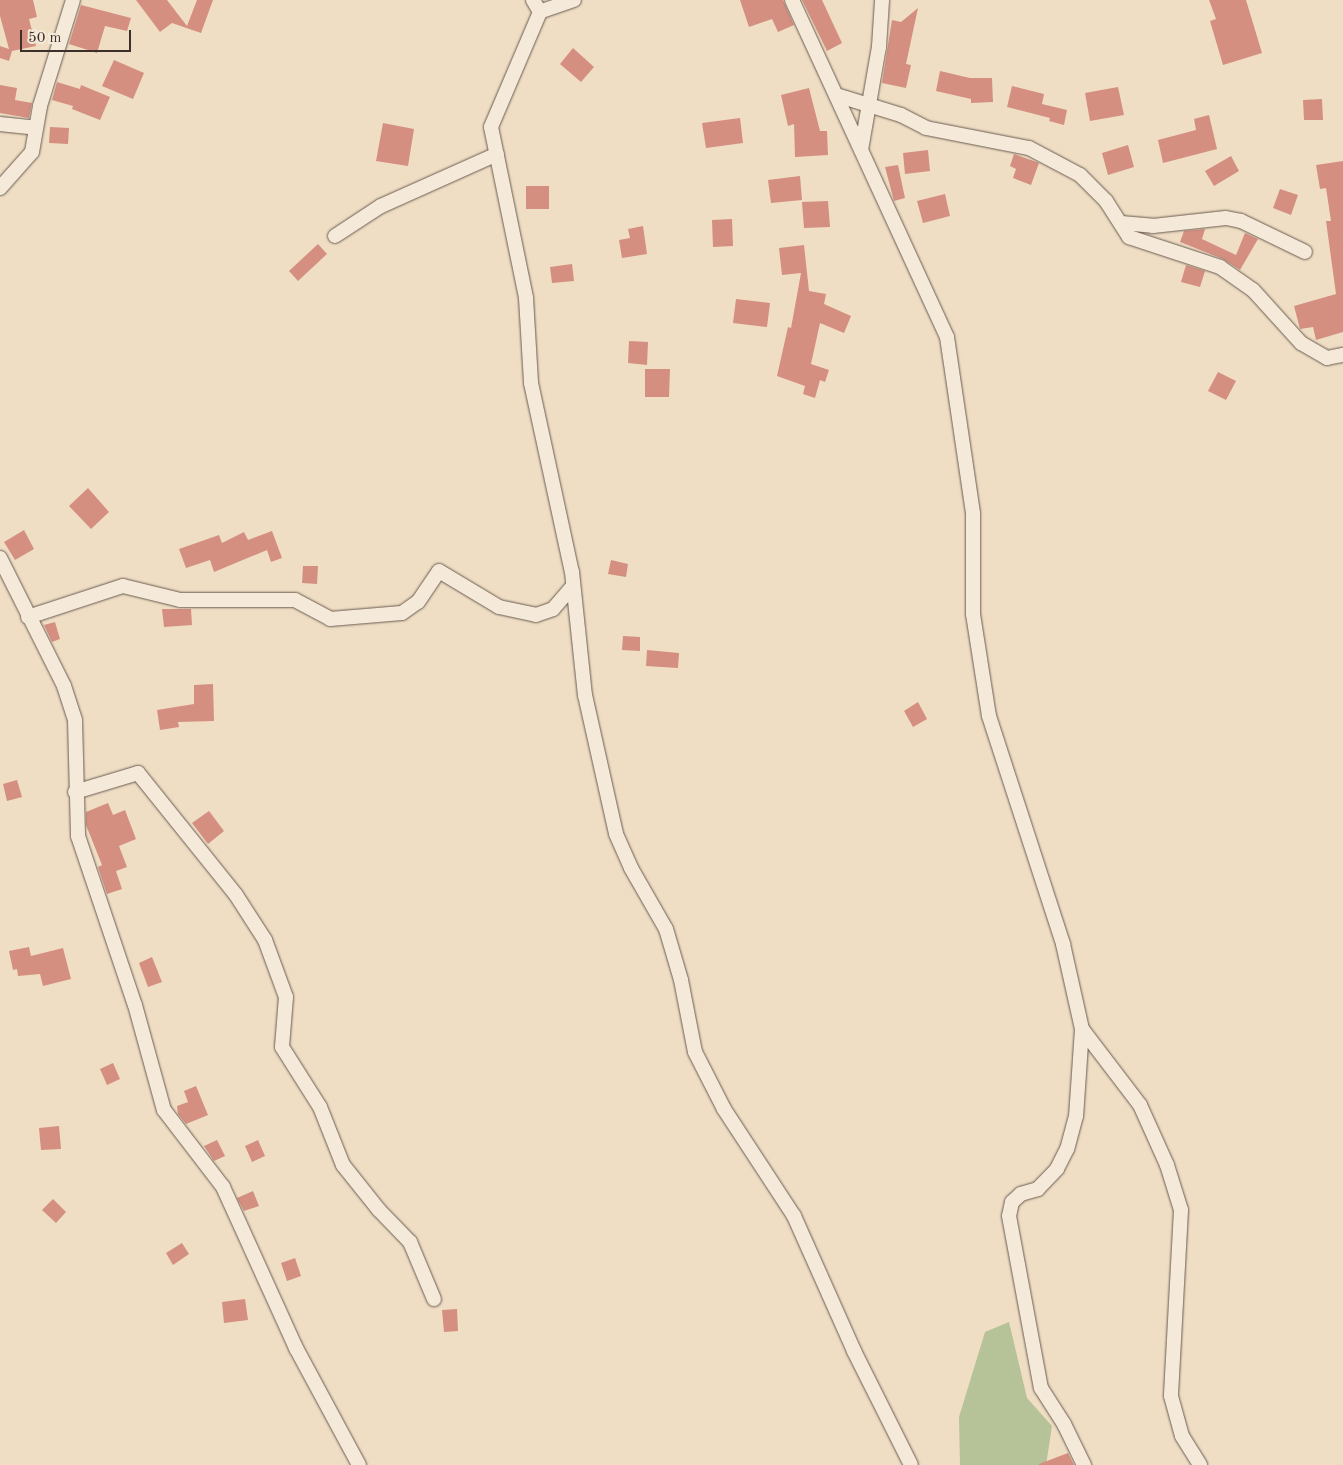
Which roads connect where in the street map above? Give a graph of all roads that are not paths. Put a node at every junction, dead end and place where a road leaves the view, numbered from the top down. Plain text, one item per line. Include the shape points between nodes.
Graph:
1 (73, 0) edge
2 (574, 0) edge
3 (792, 0) edge
4 (882, 0) edge
5 (536, 6) edge
6 (836, 95) junction
7 (869, 106) junction
8 (0, 124) edge
9 (36, 128) junction
10 (862, 150) junction
11 (497, 154) junction
12 (0, 188) edge
13 (1121, 223) junction
14 (335, 236) dead end
15 (1305, 252) dead end
16 (1343, 355) edge
17 (0, 558) edge
18 (573, 586) junction
19 (28, 617) junction
20 (74, 792) junction
21 (1082, 1029) junction
22 (434, 1299) dead end
23 (359, 1465) edge
24 (911, 1465) edge
25 (1084, 1465) edge
26 (1200, 1465) edge

1 - 9 street
2 - 5 street
3 - 6 street
4 - 7 street
5 - 11 street via 491,127
6 - 7 street
6 - 10 street
7 - 10 street
7 - 13 street via 926,128 1029,148 1080,175 1106,201
8 - 9 street
9 - 12 street via 32,152
10 - 21 street via 947,337 972,514 973,614 989,716 1063,944
11 - 14 street via 381,206
11 - 18 street via 526,298 531,383 538,426
13 - 15 street via 1153,226 1226,218
13 - 16 street via 1129,238 1220,267 1253,290 1301,343 1327,358
17 - 19 street
18 - 19 street via 553,609 536,615 499,607 439,571 418,602 402,613 330,618 295,600 180,600 124,586
18 - 24 street via 586,695 616,834 666,929 695,1052 724,1109 794,1216 854,1350
19 - 20 street via 64,686 75,720
20 - 22 street via 138,773 236,895 265,940 286,997 282,1047 320,1107 343,1165 410,1242
20 - 23 street via 78,836 135,1005 164,1110 223,1187 292,1339
21 - 25 street via 1076,1116 1067,1150 1057,1169 1038,1189 1020,1194 1012,1202 1009,1216 1041,1388 1064,1424
21 - 26 street via 1140,1106 1168,1165 1181,1210 1171,1396 1182,1436

